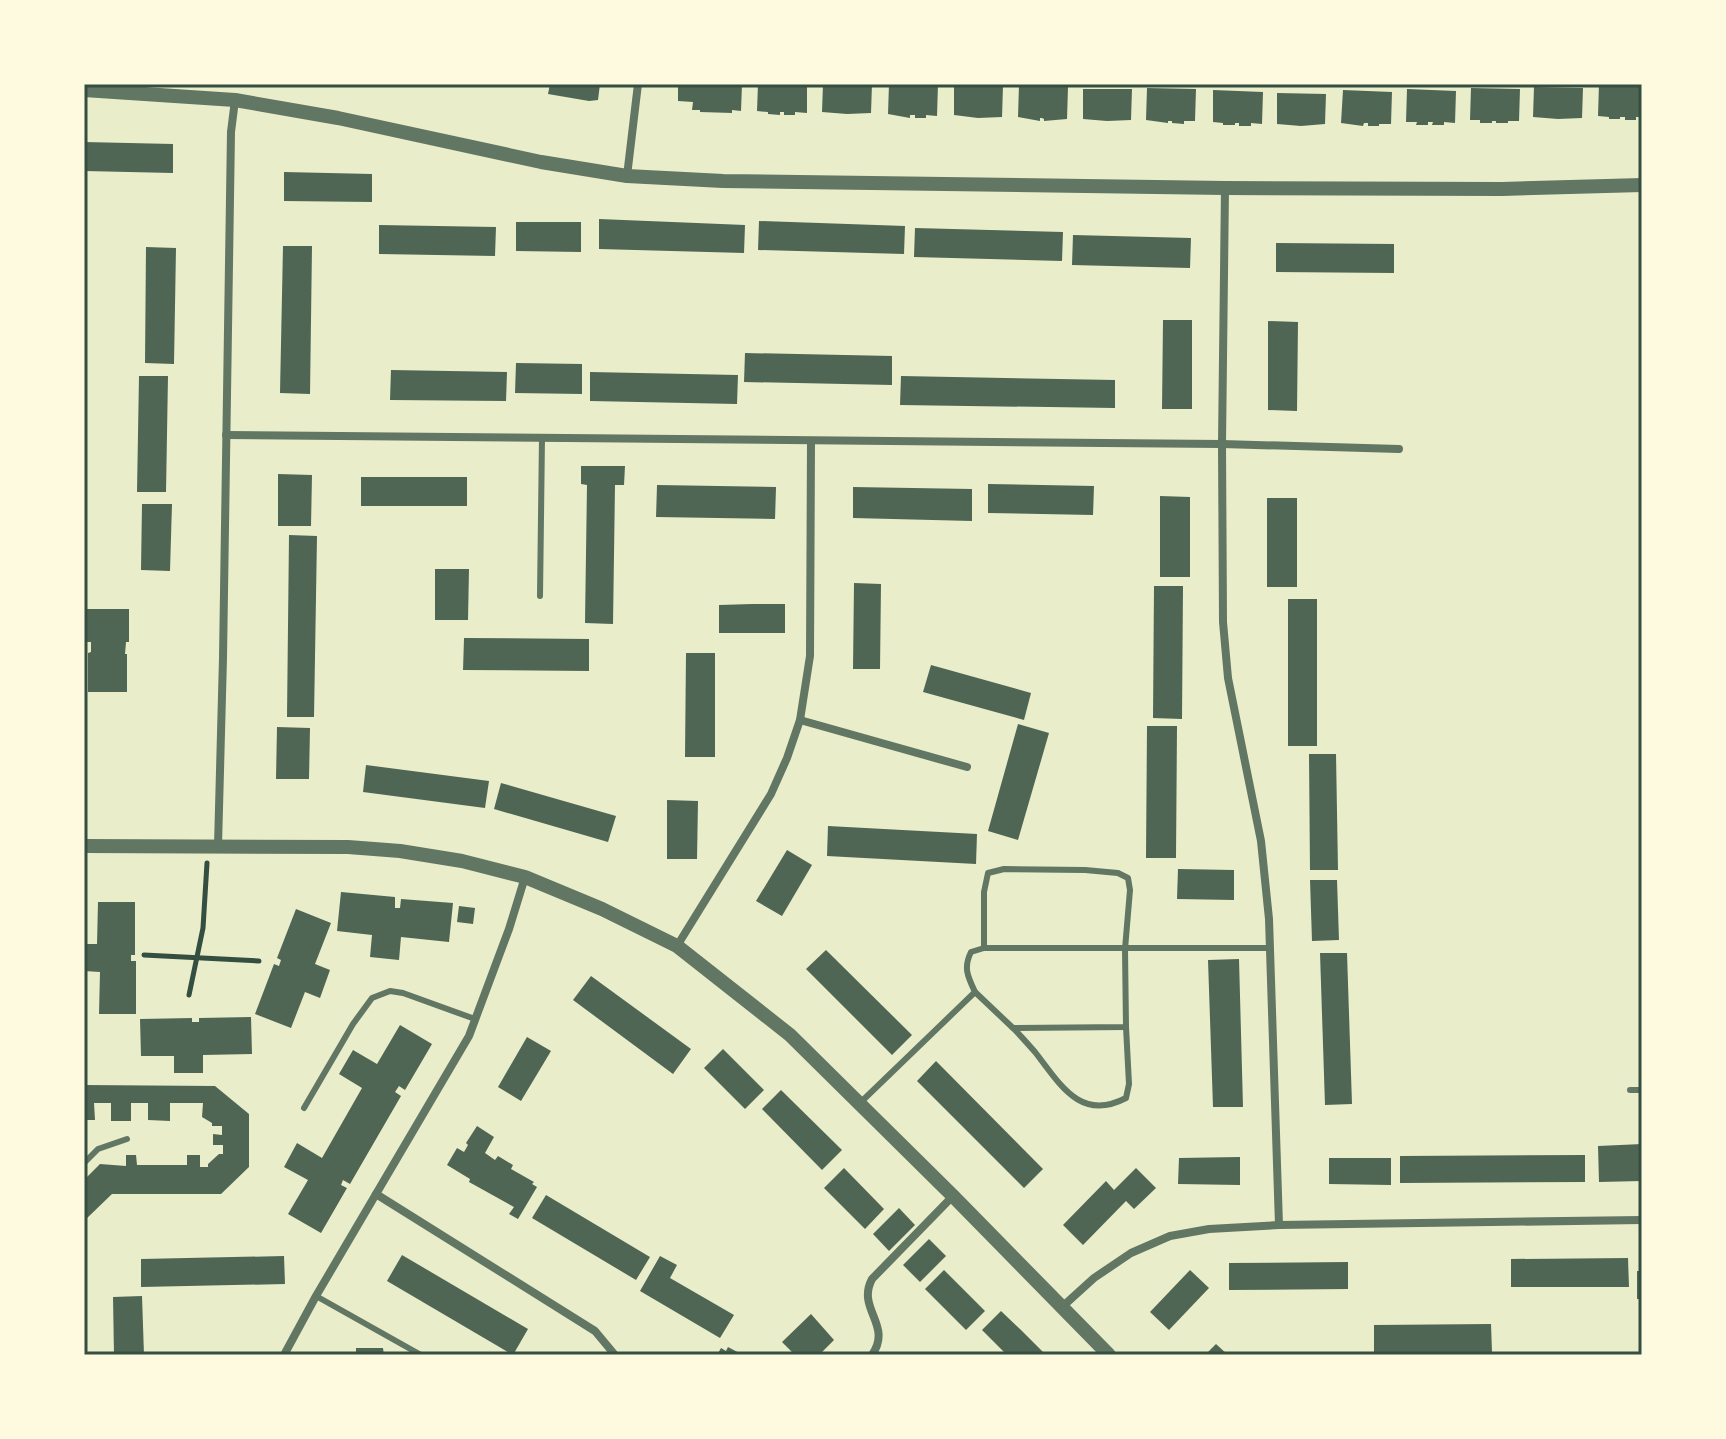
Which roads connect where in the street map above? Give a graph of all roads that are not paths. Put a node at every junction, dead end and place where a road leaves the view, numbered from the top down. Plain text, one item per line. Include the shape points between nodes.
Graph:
1 (638, 84) edge
2 (84, 90) edge
3 (235, 100) junction
4 (627, 176) junction
5 (1642, 185) edge
6 (1225, 188) junction
7 (226, 435) junction
8 (542, 437) junction
9 (811, 442) junction
10 (1222, 444) junction
11 (1399, 449) dead end
12 (540, 596) dead end
13 (800, 720) junction
14 (967, 767) dead end
15 (84, 846) edge
16 (213, 846) junction
17 (525, 877) junction
18 (677, 946) junction
19 (984, 948) junction
20 (1270, 948) junction
21 (1125, 949) junction
22 (975, 992) junction
23 (475, 1019) junction
24 (1126, 1027) junction
25 (1013, 1028) junction
26 (1630, 1090) dead end
27 (1642, 1090) edge
28 (860, 1104) junction
29 (304, 1108) dead end
30 (127, 1139) dead end
31 (84, 1163) edge
32 (376, 1194) junction
33 (953, 1196) junction
34 (1642, 1220) edge
35 (1279, 1225) junction
36 (316, 1296) junction
37 (1062, 1307) junction
38 (284, 1355) edge
39 (421, 1355) edge
40 (615, 1355) edge
41 (872, 1355) edge
42 (1109, 1355) edge

1 - 4 street
2 - 3 street
3 - 4 street
3 - 7 street
4 - 6 street
5 - 6 street
6 - 10 street
7 - 8 street
7 - 16 street
8 - 9 street
8 - 12 lane
9 - 10 street
9 - 13 street via 810,656
10 - 11 street
10 - 20 street via 1228,678 1261,841
13 - 14 street
13 - 18 street via 771,794
15 - 16 street
16 - 17 street via 400,851
17 - 18 street
17 - 23 street
18 - 28 street via 790,1035
19 - 21 lane
19 - 21 lane via 988,873 1004,869 1085,870 1128,878
19 - 22 lane via 971,952 966,962
20 - 21 lane
20 - 35 street
21 - 24 lane
22 - 25 lane
22 - 28 lane
23 - 29 lane via 403,993 390,991 372,998
23 - 32 street
24 - 25 lane
24 - 25 lane via 1126,1098 1099,1107 1067,1092
26 - 27 lane
28 - 33 street
30 - 31 lane via 98,1149
32 - 36 street
32 - 40 street via 595,1331
33 - 37 street
33 - 41 street via 868,1286 880,1330
34 - 35 street
35 - 37 street via 1170,1236 1094,1278
36 - 38 street
36 - 39 lane
37 - 42 street

